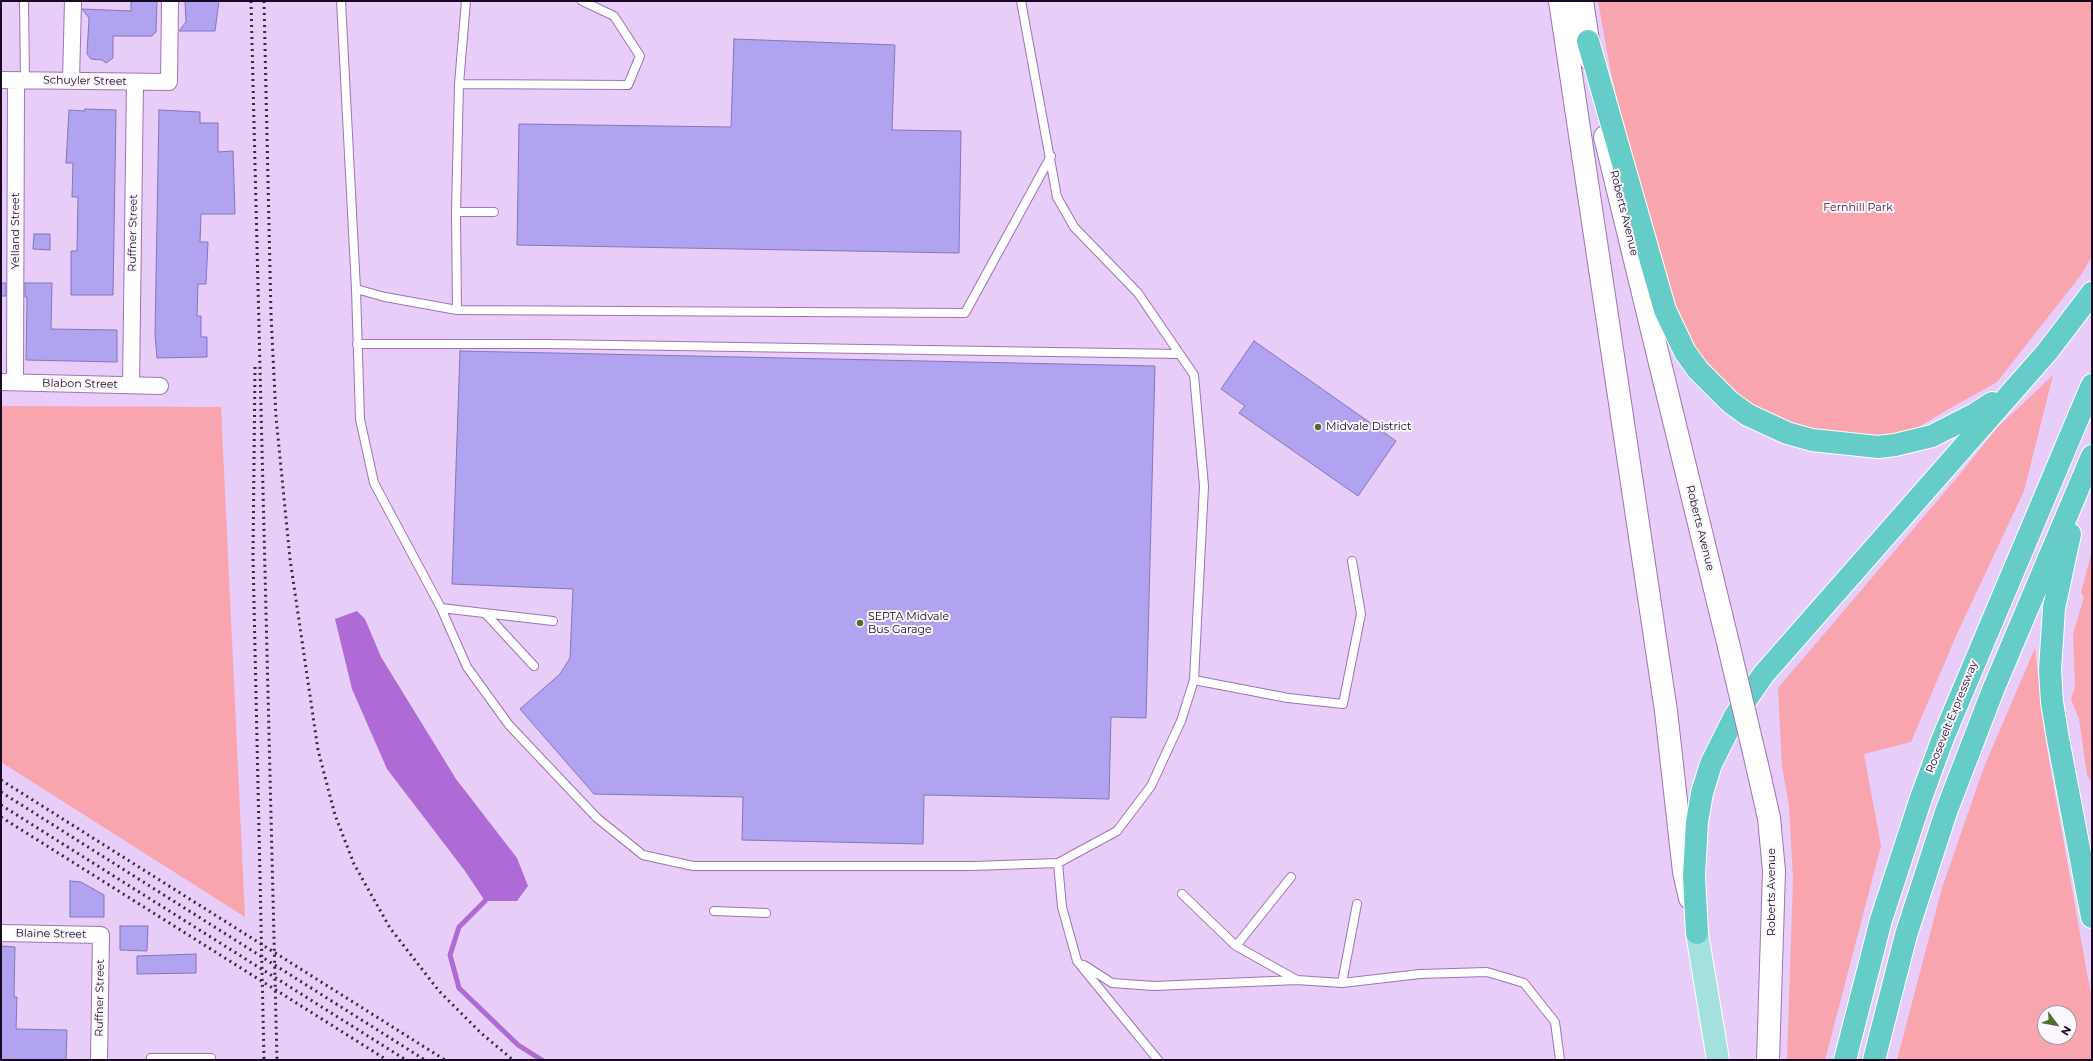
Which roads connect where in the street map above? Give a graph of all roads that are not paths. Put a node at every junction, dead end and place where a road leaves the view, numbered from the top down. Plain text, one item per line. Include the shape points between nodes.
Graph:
1 (24, 1) edge
2 (73, 1) edge
3 (170, 1) edge
4 (341, 1) edge
5 (466, 1) edge
6 (582, 1) edge
7 (1021, 1) edge
8 (1560, 1) edge
9 (1582, 1) edge
10 (1588, 41) junction
11 (14, 80) edge
12 (71, 81) junction
13 (135, 82) junction
14 (459, 84) junction
15 (1051, 156) junction
16 (456, 212) junction
17 (494, 212) dead end
18 (356, 289) junction
19 (2092, 293) edge
20 (456, 310) junction
21 (357, 344) junction
22 (1180, 354) junction
23 (2021, 380) junction
24 (8, 382) edge
25 (131, 385) junction
26 (2092, 385) edge
27 (160, 386) dead end
28 (2090, 461) edge
29 (1352, 561) dead end
30 (441, 608) junction
31 (485, 613) junction
32 (553, 621) dead end
33 (534, 666) dead end
34 (1194, 680) junction
35 (1058, 863) junction
36 (1291, 877) dead end
37 (1182, 894) dead end
38 (1357, 904) dead end
39 (714, 910) dead end
40 (766, 913) dead end
41 (2092, 918) edge
42 (1, 933) edge
43 (1697, 933) junction
44 (101, 935) joint
45 (1236, 946) junction
46 (1077, 961) junction
47 (1297, 980) junction
48 (1342, 983) junction
49 (151, 1058) dead end
50 (99, 1060) edge
51 (211, 1060) edge
52 (1158, 1060) edge
53 (1560, 1060) edge
54 (1718, 1060) edge
55 (1768, 1060) edge
56 (1845, 1060) edge
57 (1874, 1060) edge

1 - 11 lane
2 - 12 street
3 - 13 street, Schuyler Street via 168,82
4 - 18 lane
5 - 14 lane
6 - 14 lane via 614,16 640,56 628,85
7 - 15 lane
8 - 43 main road via 1666,711 1684,872
9 - 10 main road, Roberts Avenue
10 - 23 highway via 1665,310 1685,352 1698,370 1730,402 1748,415 1787,433 1836,444 1883,446 1912,442 1955,425 1994,402
10 - 55 main road, Roberts Avenue, bridge via 1603,127 1769,818 1774,870
11 - 12 street, Schuyler Street
11 - 24 street, Yelland Street
12 - 13 street, Schuyler Street
13 - 25 street, Ruffner Street
14 - 16 lane
15 - 20 lane via 965,313
15 - 22 lane via 1057,197 1074,227 1138,293
16 - 17 lane
16 - 20 lane
18 - 20 lane
18 - 21 lane
19 - 23 highway
21 - 22 lane via 549,344
21 - 30 lane via 360,419 374,483
22 - 34 lane via 1194,375 1204,486
23 - 43 highway via 1763,675 1735,716 1711,764 1702,793 1697,822 1694,876
24 - 25 street, Blabon Street
25 - 27 street, Blabon Street
26 - 56 highway, Roosevelt Expressway via 1940,746 1881,920
28 - 41 highway via 2054,608 2050,670 2058,739
28 - 57 highway via 1993,690 1949,805 1906,935
29 - 34 lane via 1361,614 1343,704 1288,698
30 - 31 lane
30 - 35 lane via 467,667 509,725 597,818 643,855 693,866 974,866
31 - 32 lane
31 - 33 lane
34 - 35 lane via 1181,721 1147,792 1117,831
35 - 46 lane via 1062,907
36 - 45 lane
37 - 45 lane
38 - 48 lane
39 - 40 lane
42 - 44 street, Blaine Street
43 - 54 main road
44 - 50 street, Ruffner Street
45 - 47 lane
46 - 47 lane via 1112,983 1154,986
46 - 52 lane
47 - 48 lane
48 - 53 lane via 1420,974 1487,972 1524,982 1555,1022
49 - 51 lane

